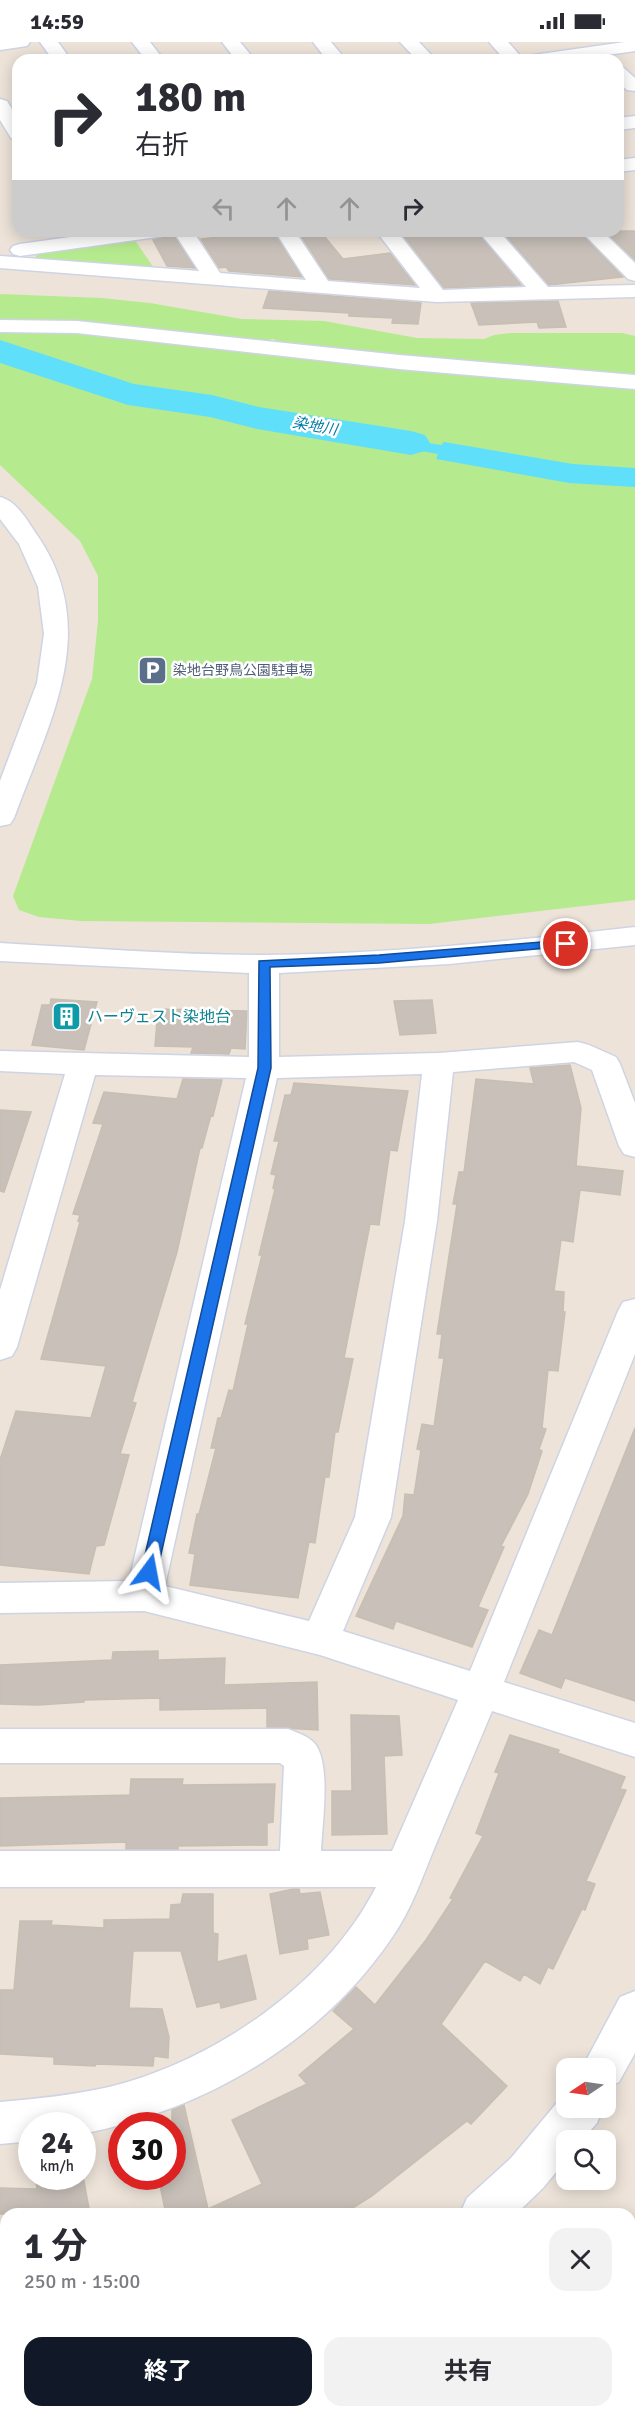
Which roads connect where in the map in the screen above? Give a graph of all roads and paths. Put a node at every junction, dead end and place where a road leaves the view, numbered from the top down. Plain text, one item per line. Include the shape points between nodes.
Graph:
1 (21, 42) edge
2 (141, 42) edge
3 (231, 42) edge
4 (322, 42) edge
5 (410, 42) edge
6 (498, 42) edge
7 (0, 45) edge
8 (635, 46) edge
9 (596, 51) edge
10 (150, 54) edge
11 (241, 54) edge
12 (332, 54) edge
13 (421, 54) edge
14 (509, 54) edge
15 (575, 54) edge
16 (0, 105) edge
17 (12, 128) edge
18 (76, 237) edge
19 (187, 237) edge
20 (289, 237) edge
21 (391, 237) edge
22 (493, 237) edge
23 (597, 237) edge
24 (6, 259) edge
25 (635, 275) edge
26 (214, 279) junction
27 (322, 288) junction
28 (635, 291) edge
29 (542, 294) junction
30 (437, 297) junction
31 (0, 326) edge
32 (635, 382) edge
33 (0, 504) edge
34 (0, 818) edge
35 (635, 936) edge
36 (0, 952) edge
37 (264, 964) junction
38 (0, 1061) edge
39 (439, 1063) junction
40 (83, 1065) junction
41 (264, 1068) junction
42 (635, 1146) edge
43 (635, 1311) edge
44 (0, 1347) edge
45 (144, 1596) junction
46 (0, 1598) edge
47 (320, 1639) junction
48 (481, 1691) junction
49 (635, 1740) edge
50 (0, 1746) edge
51 (0, 1869) edge
52 (300, 1869) junction
53 (405, 1869) junction
54 (635, 2011) edge
55 (609, 2058) edge
56 (573, 2118) edge
57 (0, 2123) edge
58 (489, 2208) edge

1 - 7 street
2 - 10 street
3 - 11 street
4 - 12 street
5 - 13 street
6 - 14 street
8 - 9 street
9 - 15 street
16 - 17 street
18 - 24 street
19 - 26 street
20 - 27 street
21 - 30 street
22 - 29 street
23 - 25 street
24 - 26 street
26 - 27 street
27 - 30 street
28 - 29 street
29 - 30 street
31 - 32 street via 77,327 399,362
33 - 34 street via 33,548 46,573 56,604 58,636 50,683
35 - 37 street via 379,959
36 - 37 street
37 - 41 street
38 - 40 street
39 - 41 street
39 - 42 street via 578,1052 598,1060 608,1071
39 - 47 street via 421,1221 373,1517
40 - 41 street
40 - 44 street
41 - 45 street
43 - 48 street
45 - 46 street
45 - 47 street
47 - 48 street
48 - 49 street
48 - 53 street
50 - 52 street via 288,1746 301,1756 304,1765
51 - 52 street
52 - 53 street
53 - 57 street via 380,1920 351,1960 304,2008 260,2042 213,2069 123,2104 72,2115
54 - 55 street
56 - 58 street via 527,2173

